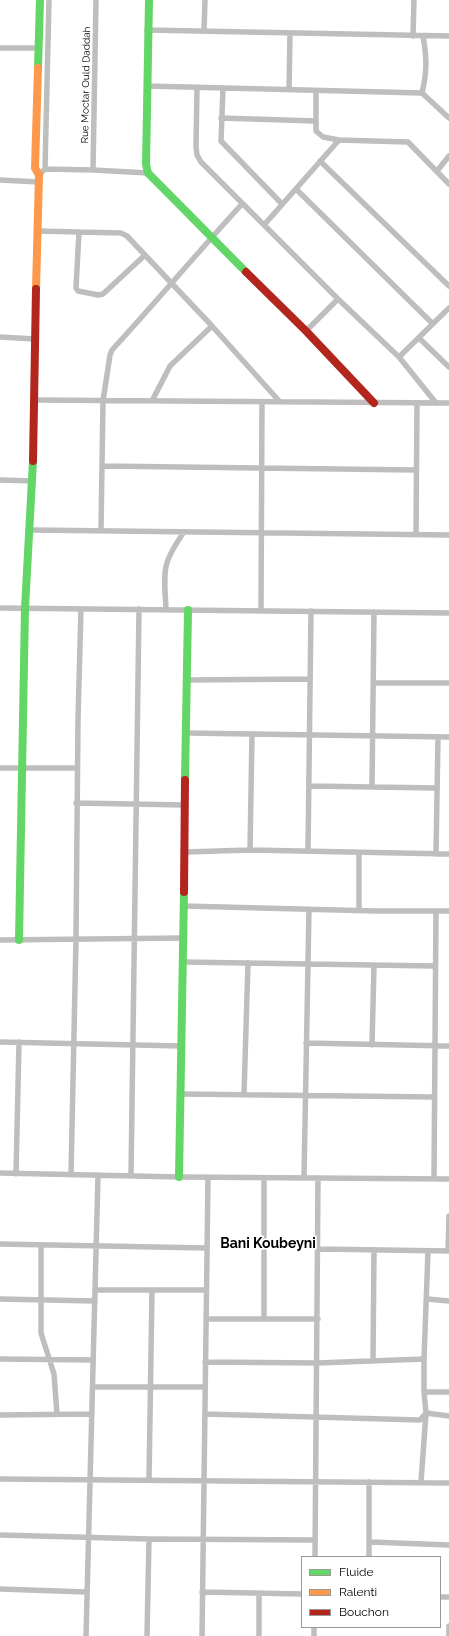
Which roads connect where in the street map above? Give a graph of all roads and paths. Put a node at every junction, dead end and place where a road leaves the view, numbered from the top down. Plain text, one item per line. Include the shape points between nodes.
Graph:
1 (40, 0) edge
2 (49, 0) edge
3 (96, 0) edge
4 (149, 0) edge
5 (205, 0) edge
6 (414, 0) edge
7 (147, 30) junction
8 (204, 31) junction
9 (290, 33) junction
10 (413, 36) junction
11 (423, 36) junction
12 (449, 36) edge
13 (0, 48) edge
14 (39, 48) junction
15 (147, 86) junction
16 (197, 88) junction
17 (222, 88) junction
18 (289, 90) junction
19 (316, 91) junction
20 (422, 93) junction
21 (221, 118) junction
22 (449, 118) edge
23 (316, 121) junction
24 (339, 140) junction
25 (449, 156) edge
26 (320, 161) junction
27 (45, 169) junction
28 (93, 170) junction
29 (437, 171) junction
30 (148, 173) junction
31 (39, 178) junction
32 (0, 180) edge
33 (449, 184) edge
34 (296, 189) junction
35 (242, 204) junction
36 (282, 204) junction
37 (264, 225) junction
38 (37, 231) junction
39 (79, 232) junction
40 (211, 238) junction
41 (145, 255) junction
42 (172, 284) junction
43 (449, 286) edge
44 (338, 299) junction
45 (449, 308) edge
46 (433, 324) junction
47 (212, 326) junction
48 (306, 331) junction
49 (0, 337) edge
50 (419, 338) junction
51 (35, 339) junction
52 (399, 357) junction
53 (449, 367) edge
54 (35, 400) junction
55 (103, 401) junction
56 (152, 401) junction
57 (262, 402) junction
58 (280, 402) junction
59 (374, 403) junction
60 (416, 403) junction
61 (436, 403) junction
62 (449, 403) edge
63 (102, 466) junction
64 (262, 468) junction
65 (416, 470) junction
66 (0, 480) edge
67 (33, 481) junction
68 (31, 530) junction
69 (101, 530) junction
70 (184, 532) junction
71 (261, 533) junction
72 (416, 534) junction
73 (449, 535) edge
74 (0, 608) edge
75 (25, 608) junction
76 (81, 608) junction
77 (139, 609) junction
78 (166, 609) junction
79 (188, 610) junction
80 (261, 610) junction
81 (311, 611) junction
82 (374, 612) junction
83 (449, 613) edge
84 (310, 679) junction
85 (187, 680) junction
86 (374, 683) junction
87 (449, 683) edge
88 (186, 733) junction
89 (252, 734) junction
90 (310, 734) junction
91 (373, 735) junction
92 (438, 737) junction
93 (449, 737) edge
94 (0, 768) edge
95 (22, 768) junction
96 (77, 768) junction
97 (309, 786) junction
98 (372, 787) junction
99 (437, 788) junction
100 (76, 803) junction
101 (136, 804) junction
102 (185, 805) junction
103 (250, 850) junction
104 (308, 851) junction
105 (185, 852) junction
106 (359, 853) junction
107 (436, 854) junction
108 (449, 854) edge
109 (184, 906) junction
110 (309, 909) junction
111 (358, 910) junction
112 (436, 911) junction
113 (449, 911) edge
114 (135, 938) junction
115 (183, 938) junction
116 (76, 939) junction
117 (0, 940) edge
118 (19, 940) junction
119 (183, 962) junction
120 (248, 963) junction
121 (308, 964) junction
122 (374, 966) junction
123 (435, 966) junction
124 (0, 1042) edge
125 (19, 1042) junction
126 (74, 1043) junction
127 (306, 1043) junction
128 (133, 1044) junction
129 (372, 1045) junction
130 (435, 1045) junction
131 (181, 1046) junction
132 (449, 1046) edge
133 (181, 1094) junction
134 (244, 1094) junction
135 (304, 1096) junction
136 (434, 1097) junction
137 (0, 1173) edge
138 (16, 1174) junction
139 (71, 1175) junction
140 (98, 1175) junction
141 (131, 1176) junction
142 (179, 1177) junction
143 (208, 1177) junction
144 (264, 1178) junction
145 (304, 1178) junction
146 (318, 1178) junction
147 (434, 1179) junction
148 (449, 1179) edge
149 (449, 1216) edge
150 (0, 1244) edge
151 (41, 1246) junction
152 (96, 1246) junction
153 (207, 1248) junction
154 (318, 1249) junction
155 (374, 1250) junction
156 (428, 1251) junction
157 (449, 1251) edge
158 (95, 1290) junction
159 (152, 1290) junction
160 (206, 1290) junction
161 (0, 1299) edge
162 (427, 1299) junction
163 (41, 1300) junction
164 (95, 1301) junction
165 (449, 1301) edge
166 (264, 1318) junction
167 (206, 1319) junction
168 (318, 1319) junction
169 (0, 1359) edge
170 (424, 1359) junction
171 (93, 1360) junction
172 (50, 1361) junction
173 (373, 1361) junction
174 (205, 1362) junction
175 (317, 1363) junction
176 (93, 1387) junction
177 (151, 1388) junction
178 (205, 1388) junction
179 (424, 1392) junction
180 (449, 1392) edge
181 (426, 1413) junction
182 (57, 1414) junction
183 (92, 1414) junction
184 (205, 1414) junction
185 (0, 1415) edge
186 (316, 1416) junction
187 (449, 1416) edge
188 (0, 1479) edge
189 (90, 1480) junction
190 (149, 1480) junction
191 (204, 1481) junction
192 (315, 1482) junction
193 (369, 1482) junction
194 (421, 1482) junction
195 (449, 1483) edge
196 (0, 1535) edge
197 (89, 1538) junction
198 (203, 1538) junction
199 (149, 1539) junction
200 (315, 1540) junction
201 (370, 1542) junction
202 (449, 1545) edge
203 (315, 1556) edge
204 (369, 1556) edge
205 (0, 1590) edge
206 (87, 1592) junction
207 (202, 1592) junction
208 (259, 1594) junction
209 (301, 1594) edge
210 (449, 1626) edge
211 (86, 1636) edge
212 (148, 1636) edge
213 (202, 1636) edge
214 (259, 1636) edge
215 (449, 1636) edge

1 - 14 street
2 - 27 street
3 - 28 street, Rue Moctar Ould Daddah
4 - 7 street
5 - 8 street
6 - 10 street
7 - 8 street
7 - 15 street
8 - 9 street
9 - 10 street
9 - 18 street
10 - 11 street
11 - 12 street
11 - 20 street via 427,65
13 - 14 street
14 - 31 street via 35,168
15 - 16 street
15 - 30 street
16 - 17 street
16 - 35 street via 197,154 201,162
17 - 18 street
17 - 21 street
18 - 19 street
19 - 20 street
19 - 23 street
20 - 22 street
21 - 23 street
21 - 36 street via 221,141
23 - 24 street via 316,131 323,137
24 - 26 street
24 - 29 street via 408,142
25 - 29 street
26 - 34 street
26 - 43 street
27 - 28 street
27 - 31 street
28 - 30 street
29 - 33 street
30 - 40 street
31 - 32 street
31 - 38 street
34 - 36 street
34 - 46 street
35 - 37 street
35 - 40 street
36 - 37 street
37 - 44 street
38 - 39 street
38 - 51 street
39 - 41 street via 124,234
39 - 41 street via 76,288 78,291 103,294
40 - 42 street
40 - 48 street
41 - 42 street
42 - 47 street
42 - 55 street via 112,350
44 - 48 street
44 - 52 street
45 - 46 street
46 - 50 street
47 - 56 street via 170,366
47 - 58 street
48 - 59 street
49 - 51 street
50 - 52 street
50 - 53 street
51 - 54 street
52 - 61 street
54 - 55 street
54 - 67 street
55 - 56 street
55 - 63 street
56 - 57 street
57 - 58 street
57 - 64 street
58 - 59 street
59 - 60 street
60 - 61 street
60 - 65 street
61 - 62 street
63 - 64 street
63 - 69 street
64 - 65 street
64 - 71 street
65 - 72 street
66 - 67 street
67 - 68 street
68 - 69 street
68 - 75 street
69 - 70 street
70 - 71 street
70 - 78 street via 165,565
71 - 72 street
71 - 80 street
72 - 73 street
74 - 75 street
75 - 76 street
75 - 95 street
76 - 77 street
76 - 96 street
77 - 78 street
77 - 101 street
78 - 79 street
79 - 80 street
79 - 85 street
80 - 81 street
81 - 82 street
81 - 84 street
82 - 83 street
82 - 86 street
84 - 85 street
84 - 90 street
85 - 88 street
86 - 87 street
86 - 91 street
88 - 89 street
88 - 102 street
89 - 90 street
89 - 103 street
90 - 91 street
90 - 97 street
91 - 92 street
91 - 98 street
92 - 93 street
92 - 99 street
94 - 95 street
95 - 96 street
95 - 118 street
96 - 100 street
97 - 98 street
97 - 104 street
98 - 99 street
99 - 107 street
100 - 101 street
100 - 116 street
101 - 102 street
101 - 114 street
102 - 105 street
103 - 104 street
103 - 105 street
104 - 106 street
105 - 109 street
106 - 107 street
106 - 111 street
107 - 108 street
109 - 110 street
109 - 115 street
110 - 111 street
110 - 121 street
111 - 112 street
112 - 113 street
112 - 123 street
114 - 115 street
114 - 116 street
114 - 128 street
115 - 119 street
116 - 118 street
116 - 126 street
117 - 118 street
119 - 120 street
119 - 131 street
120 - 121 street
120 - 134 street
121 - 122 street
121 - 127 street
122 - 123 street
122 - 129 street
123 - 130 street
124 - 125 street
125 - 126 street
125 - 138 street
126 - 128 street
126 - 139 street
127 - 129 street
127 - 135 street
128 - 131 street
128 - 141 street
129 - 130 street
130 - 132 street
130 - 136 street
131 - 133 street
133 - 134 street
133 - 142 street
134 - 135 street
135 - 136 street
135 - 145 street
136 - 147 street
137 - 138 street
138 - 139 street
139 - 140 street
140 - 141 street
140 - 152 street
141 - 142 street
142 - 143 street
143 - 144 street
143 - 153 street
144 - 145 street
144 - 166 street
145 - 146 street
146 - 147 street
146 - 154 street
147 - 148 street
149 - 157 street
150 - 151 street
151 - 152 street
151 - 163 street
152 - 153 street
152 - 158 street
153 - 160 street
154 - 155 street
154 - 168 street
155 - 156 street
155 - 173 street
156 - 157 street
156 - 162 street
158 - 159 street
158 - 164 street
159 - 160 street
159 - 177 street
160 - 167 street
161 - 163 street
162 - 165 street
162 - 170 street
163 - 164 street
163 - 172 street via 41,1333
164 - 171 street
166 - 167 street
166 - 168 street
167 - 174 street
168 - 175 street
169 - 172 street
170 - 173 street
170 - 179 street
171 - 172 street
171 - 176 street
172 - 182 street via 54,1374
173 - 175 street
174 - 175 street
174 - 178 street
175 - 186 street
176 - 177 street
176 - 183 street
177 - 178 street
177 - 190 street
178 - 184 street
179 - 180 street
179 - 181 street
181 - 186 street via 420,1420
181 - 187 street
181 - 194 street
182 - 183 street
182 - 185 street
183 - 189 street
184 - 186 street
184 - 191 street
186 - 192 street
188 - 189 street
189 - 190 street
189 - 197 street
190 - 191 street
191 - 192 street
191 - 198 street
192 - 193 street
192 - 200 street
193 - 194 street
193 - 201 street
194 - 195 street
196 - 197 street
197 - 199 street
197 - 206 street
198 - 199 street
198 - 200 street
198 - 207 street
199 - 212 street
200 - 203 street
201 - 202 street
201 - 204 street
205 - 206 street
206 - 211 street
207 - 208 street
207 - 213 street
208 - 209 street
208 - 214 street
210 - 215 street

